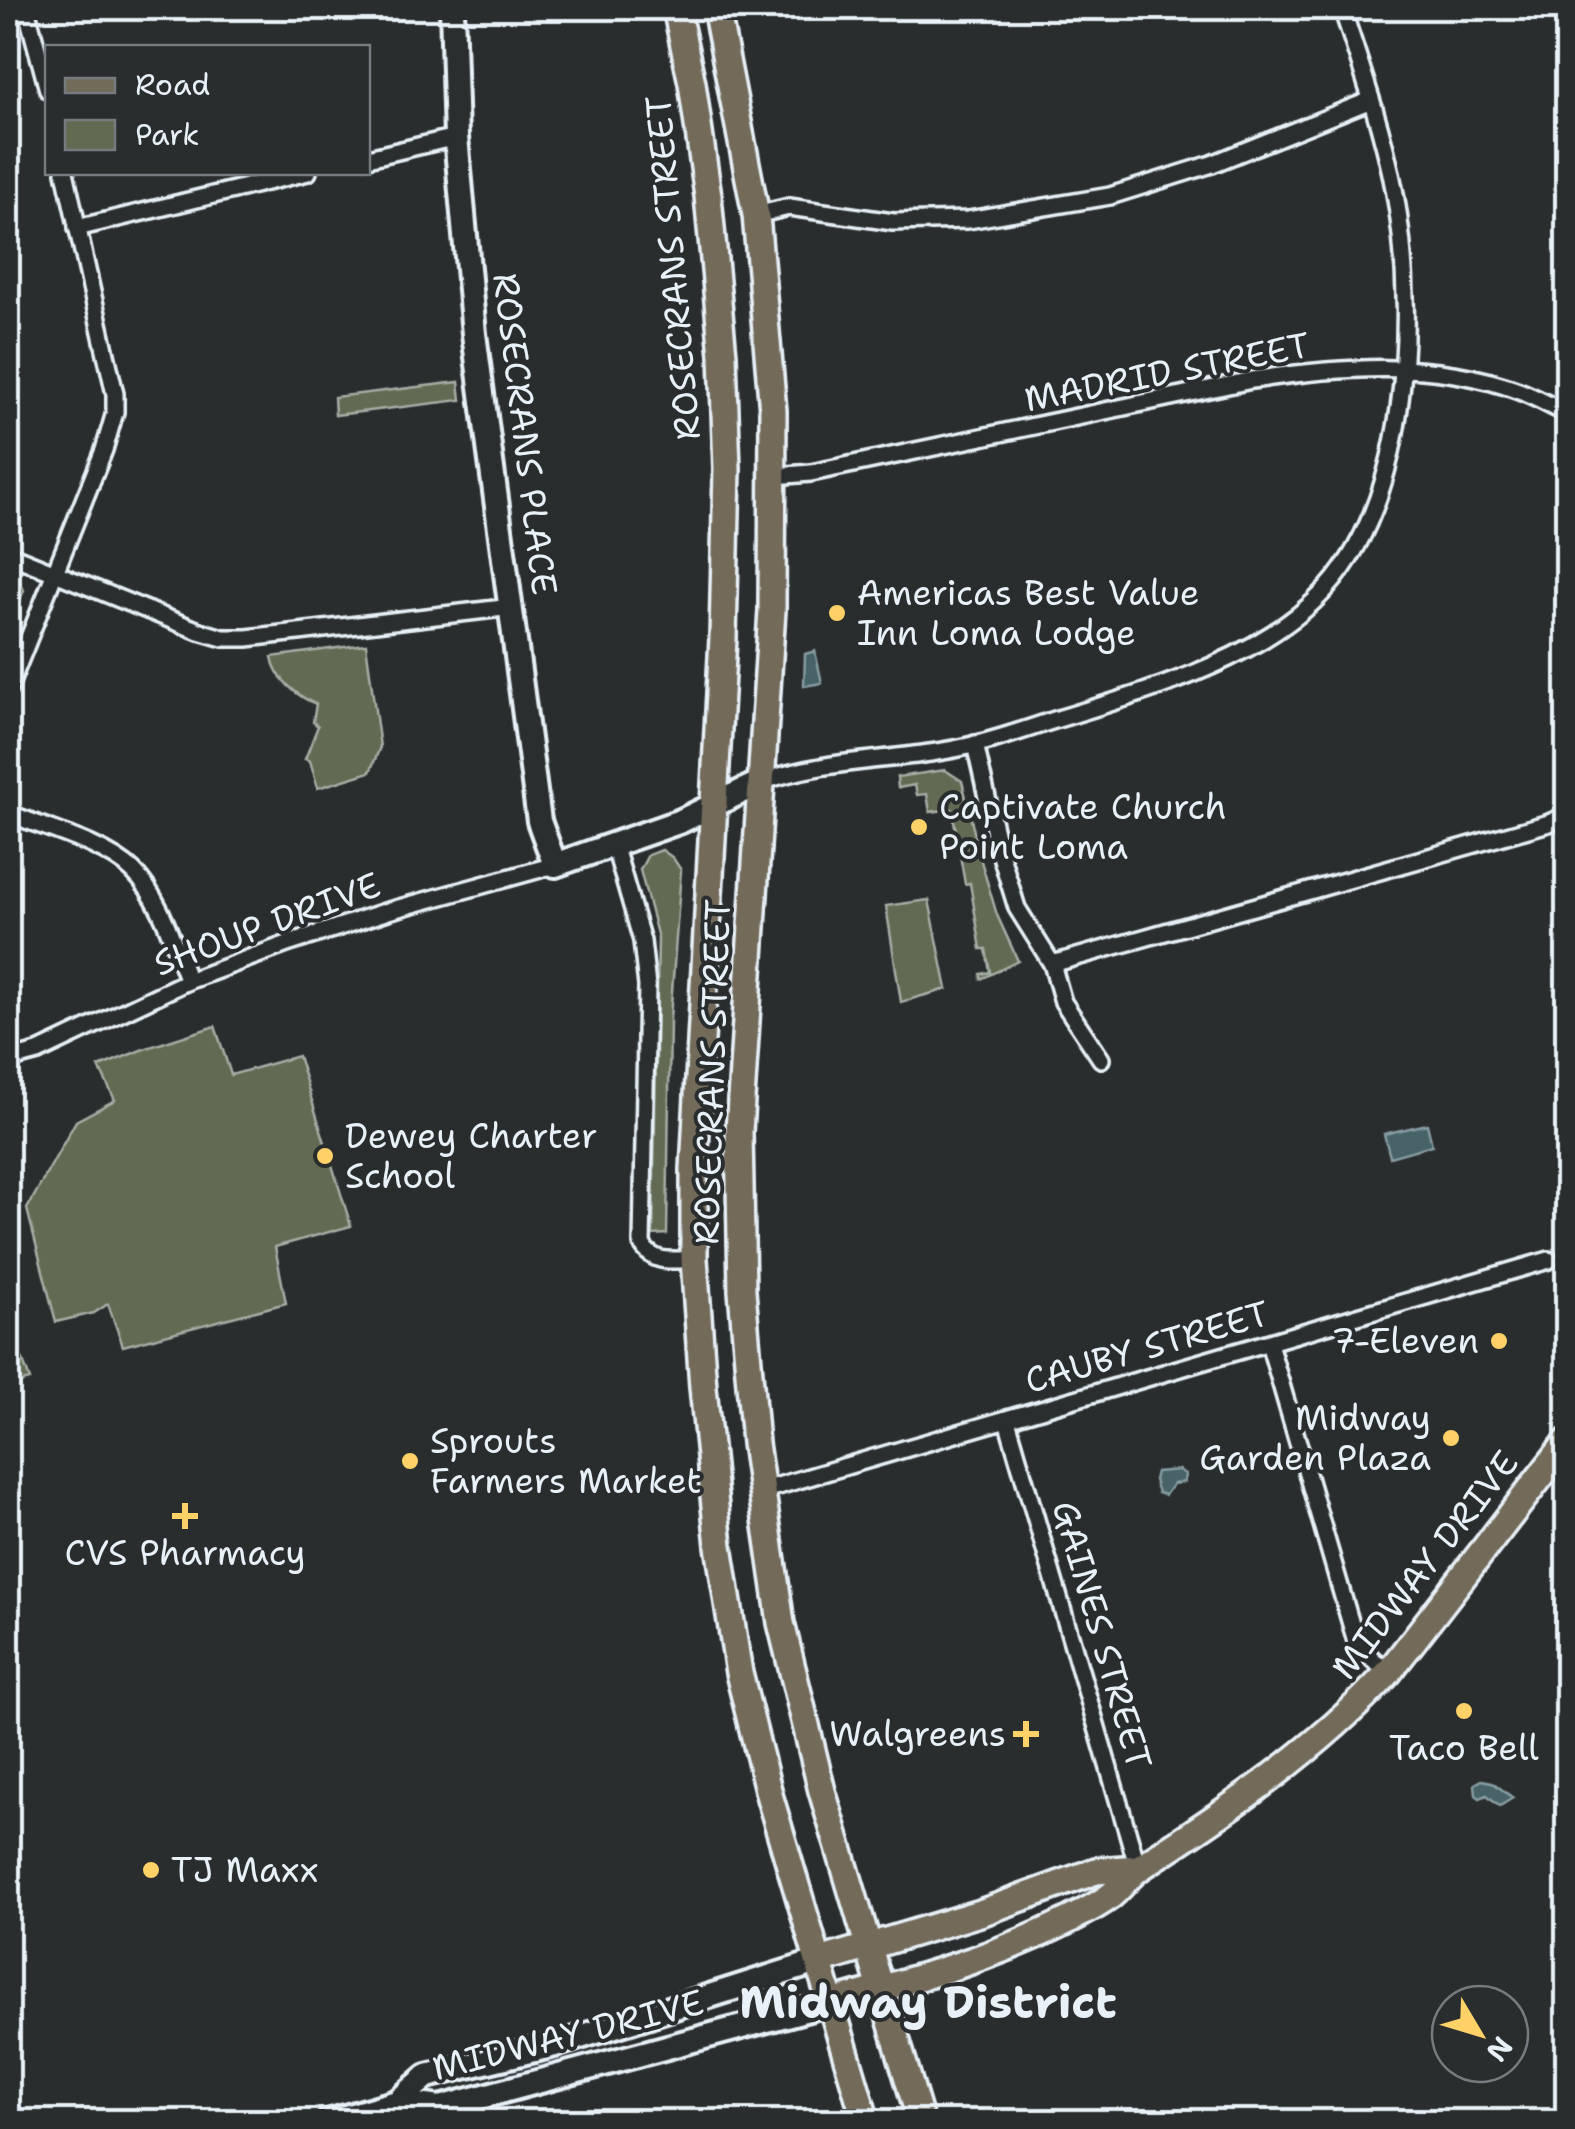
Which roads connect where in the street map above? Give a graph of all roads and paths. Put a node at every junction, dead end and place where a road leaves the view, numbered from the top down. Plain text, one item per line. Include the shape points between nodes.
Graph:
1 (26, 8) edge
2 (452, 8) edge
3 (676, 8) edge
4 (716, 8) edge
5 (1342, 8) edge
6 (45, 79) edge
7 (1370, 100) junction
8 (456, 137) junction
9 (370, 158) edge
10 (66, 175) edge
11 (296, 175) edge
12 (756, 216) junction
13 (78, 228) junction
14 (1401, 370) junction
15 (1568, 414) edge
16 (774, 476) junction
17 (8, 554) edge
18 (54, 573) junction
19 (512, 607) junction
20 (8, 690) edge
21 (975, 744) junction
22 (761, 782) junction
23 (714, 807) junction
24 (8, 813) edge
25 (1568, 814) edge
26 (614, 844) junction
27 (555, 866) junction
28 (1052, 964) junction
29 (188, 981) junction
30 (8, 1060) edge
31 (1101, 1060) dead end
32 (694, 1260) junction
33 (1549, 1260) dead end
34 (1268, 1342) junction
35 (1007, 1420) junction
36 (1568, 1440) edge
37 (761, 1491) junction
38 (1388, 1673) junction
39 (1138, 1868) junction
40 (870, 1946) junction
41 (820, 1961) junction
42 (882, 1988) junction
43 (831, 2003) junction
44 (397, 2102) junction
45 (328, 2122) edge
46 (866, 2122) edge
47 (922, 2122) edge

1 - 6 street
2 - 8 street, ROSECRANS PLACE
3 - 23 main road, ROSECRANS STREET via 708,196 722,355 726,506
4 - 12 main road, ROSECRANS STREET
5 - 7 street
7 - 12 street via 1212,164 1110,196 968,220 893,222 789,207
7 - 14 street via 1398,209
8 - 9 street
8 - 19 street, ROSECRANS PLACE via 474,334
10 - 13 street
11 - 13 street
12 - 16 main road, ROSECRANS STREET
13 - 18 street via 115,412
14 - 15 street, MADRID STREET via 1486,381
14 - 16 street, MADRID STREET via 1252,380
14 - 21 street via 1392,458 1376,508 1326,590 1247,648 1194,674
16 - 22 main road, ROSECRANS STREET
17 - 18 street
18 - 19 street via 228,638
18 - 20 street
19 - 27 street, ROSECRANS PLACE via 539,821
21 - 22 street via 792,771
21 - 28 street via 1017,908
22 - 23 street
22 - 37 main road, ROSECRANS STREET via 739,1184
23 - 26 street
23 - 32 main road, ROSECRANS STREET
24 - 29 street via 133,871
25 - 28 street
26 - 27 street
26 - 32 street via 648,986 642,1244 658,1259
27 - 29 street, SHOUP DRIVE via 388,910
28 - 31 street via 1063,1002
29 - 30 street, SHOUP DRIVE
32 - 41 main road, ROSECRANS STREET via 712,1478 739,1673
33 - 34 street, CAUBY STREET
34 - 35 street, CAUBY STREET
34 - 38 street via 1358,1644
35 - 37 street, CAUBY STREET
35 - 39 street, GAINES STREET
36 - 38 main road, MIDWAY DRIVE
37 - 40 main road, ROSECRANS STREET via 781,1623
38 - 39 main road, MIDWAY DRIVE via 1304,1751
39 - 40 main road, MIDWAY DRIVE via 1086,1874
39 - 42 main road, MIDWAY DRIVE via 1110,1896 1063,1923 1004,1950
40 - 41 main road, MIDWAY DRIVE
40 - 42 main road, ROSECRANS STREET
41 - 43 main road, ROSECRANS STREET
41 - 44 street, MIDWAY DRIVE via 556,2046 427,2076
42 - 43 main road, MIDWAY DRIVE
42 - 47 main road, ROSECRANS STREET
43 - 44 street, MIDWAY DRIVE via 440,2108
43 - 46 main road, ROSECRANS STREET
44 - 45 street, MIDWAY DRIVE

